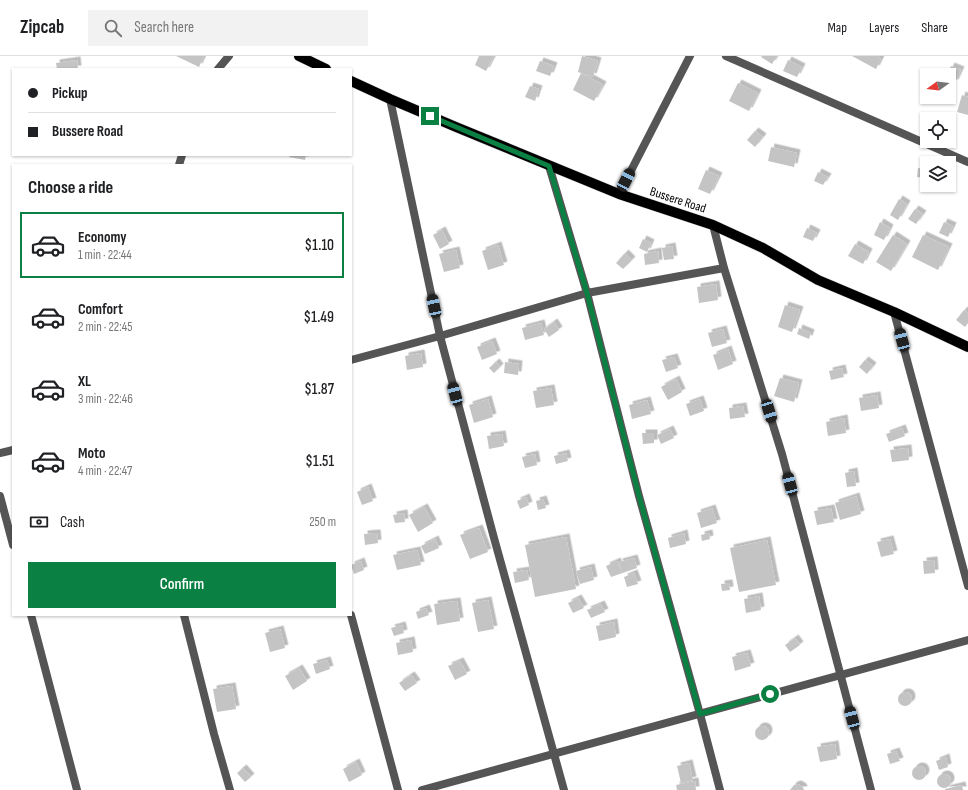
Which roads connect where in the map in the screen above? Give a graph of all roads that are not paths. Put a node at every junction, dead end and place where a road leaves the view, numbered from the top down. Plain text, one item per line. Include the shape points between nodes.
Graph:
1 (229, 56) edge
2 (299, 56) edge
3 (690, 56) edge
4 (726, 56) edge
5 (219, 68) edge
6 (324, 68) edge
7 (352, 81) edge
8 (390, 99) junction
9 (968, 162) edge
10 (549, 166) junction
11 (619, 194) junction
12 (713, 225) junction
13 (724, 268) junction
14 (587, 293) junction
15 (894, 312) junction
16 (440, 336) junction
17 (968, 347) edge
18 (352, 360) edge
19 (12, 450) edge
20 (0, 453) edge
21 (0, 496) edge
22 (12, 541) edge
23 (968, 586) edge
24 (31, 616) edge
25 (184, 616) edge
26 (351, 616) edge
27 (968, 640) edge
28 (841, 675) junction
29 (700, 714) junction
30 (554, 754) junction
31 (77, 790) edge
32 (230, 790) edge
33 (398, 790) edge
34 (422, 790) edge
35 (564, 790) edge
36 (720, 790) edge
37 (871, 790) edge

1 - 5 street
2 - 6 main road
3 - 11 street
4 - 9 street
7 - 8 main road, Bussere Road
8 - 10 main road, Bussere Road
8 - 16 street
10 - 11 main road, Bussere Road
10 - 14 street
11 - 12 main road, Bussere Road
12 - 13 street
12 - 15 main road, Bussere Road via 764,248 818,280
13 - 14 street
13 - 28 street via 782,454
14 - 16 street
14 - 29 street via 639,496
15 - 17 main road, Bussere Road
15 - 23 street
16 - 18 street
16 - 30 street
19 - 20 street
21 - 22 street
24 - 31 street
25 - 32 street
26 - 33 street
27 - 28 street
28 - 29 street
28 - 37 street
29 - 30 street
29 - 36 street
30 - 34 street
30 - 35 street

